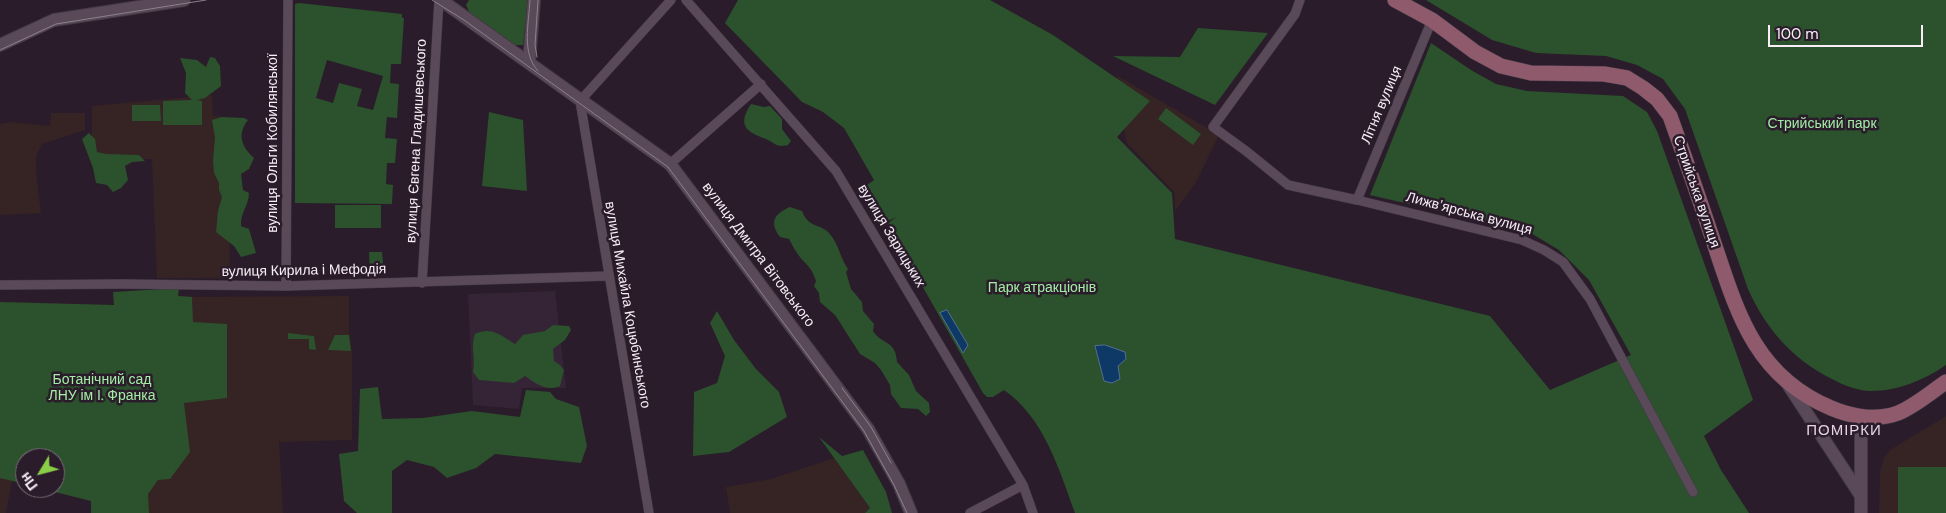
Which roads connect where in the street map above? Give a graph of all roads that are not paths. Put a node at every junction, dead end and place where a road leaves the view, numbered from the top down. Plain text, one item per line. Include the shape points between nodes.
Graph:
1 (184, 0) edge
2 (288, 0) edge
3 (440, 0) edge
4 (534, 0) edge
5 (671, 0) edge
6 (686, 0) edge
7 (1300, 0) edge
8 (1395, 0) edge
9 (1432, 20) junction
10 (0, 45) edge
11 (529, 63) junction
12 (761, 84) junction
13 (580, 101) junction
14 (670, 164) junction
15 (1357, 200) junction
16 (608, 276) junction
17 (422, 283) junction
18 (0, 285) edge
19 (286, 286) junction
20 (1946, 382) edge
21 (1788, 384) junction
22 (1861, 417) junction
23 (1023, 485) junction
24 (1692, 492) dead end
25 (1861, 496) junction
26 (648, 513) edge
27 (911, 513) edge
28 (970, 513) edge
29 (1033, 513) edge
30 (1861, 513) edge

1 - 10 main road via 54,20
2 - 19 street, вулиця Ольги Кобилянської
3 - 11 main road, вулиця Дмитра Вітовського
3 - 17 street, вулиця Євгена Гладишевського
4 - 11 main road
5 - 13 street
6 - 12 street, вулиця Зарицьких
7 - 15 street, Лижвʼярська вулиця via 1295,14 1213,127 1288,186
8 - 9 main road, Стрийська вулиця
9 - 15 street, Літня вулиця
9 - 21 main road, Стрийська вулиця via 1475,52 1501,66 1531,73 1604,74 1627,78 1656,99 1670,116 1737,308 1761,355
11 - 13 main road, вулиця Дмитра Вітовського
12 - 14 street
12 - 23 street, вулиця Зарицьких via 836,171
13 - 14 main road, вулиця Дмитра Вітовського
13 - 16 street, вулиця Михайла Коцюбинського
14 - 27 main road, вулиця Дмитра Вітовського via 868,429 899,484
15 - 24 street, Лижвʼярська вулиця via 1522,240 1563,262 1590,299
16 - 17 street, вулиця Кирила і Мефодія
16 - 26 street, вулиця Михайла Коцюбинського
17 - 19 street, вулиця Кирила і Мефодія
18 - 19 street, вулиця Кирила і Мефодія
20 - 22 main road, Стрийська вулиця via 1898,413
21 - 22 main road, Стрийська вулиця via 1821,404
21 - 25 main road
22 - 25 main road
23 - 28 street
23 - 29 street, вулиця Зарицьких
25 - 30 main road

